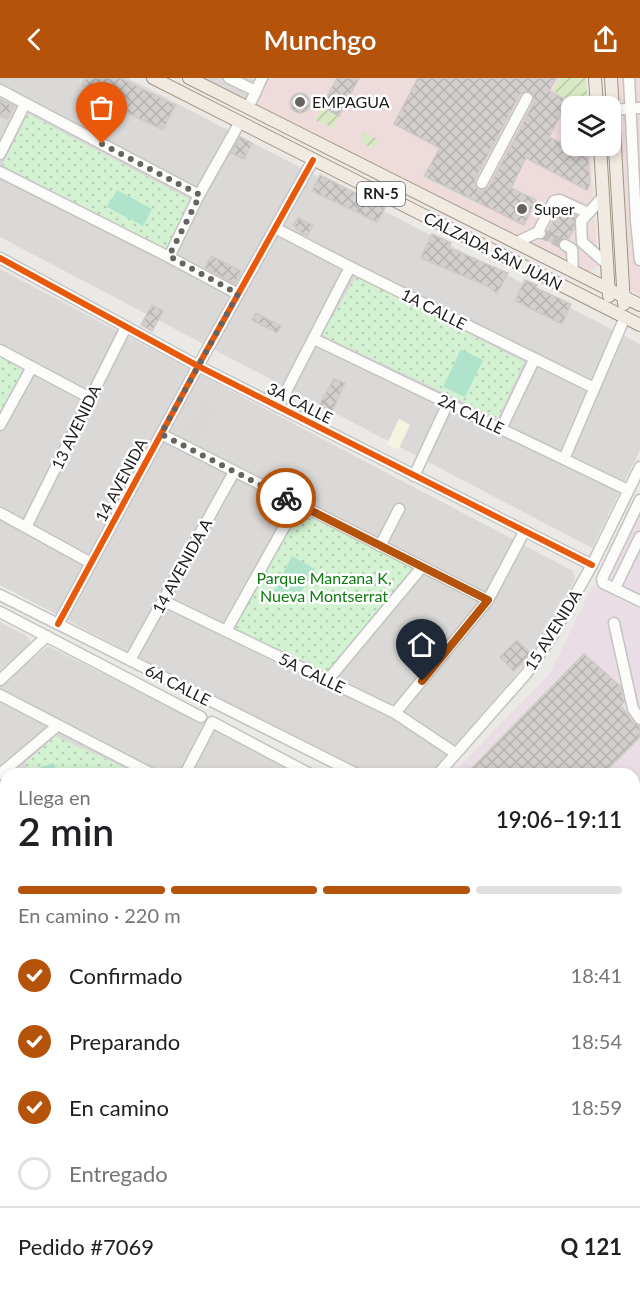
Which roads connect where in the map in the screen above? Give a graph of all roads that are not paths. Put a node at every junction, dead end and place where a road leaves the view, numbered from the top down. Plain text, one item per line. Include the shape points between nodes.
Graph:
1 (153, 78) edge
2 (229, 78) edge
3 (262, 78) edge
4 (596, 78) edge
5 (611, 78) edge
6 (629, 78) edge
7 (197, 80) edge
8 (0, 90) edge
9 (256, 91) junction
10 (597, 96) edge
11 (612, 96) edge
12 (527, 98) dead end
13 (25, 104) junction
14 (248, 108) junction
15 (635, 109) edge
16 (240, 123) junction
17 (636, 127) edge
18 (0, 154) edge
19 (601, 156) edge
20 (615, 156) edge
21 (313, 160) junction
22 (0, 172) edge
23 (482, 183) dead end
24 (200, 195) junction
25 (603, 197) junction
26 (588, 213) junction
27 (636, 221) junction
28 (619, 222) junction
29 (275, 228) junction
30 (582, 242) junction
31 (515, 243) junction
32 (169, 256) junction
33 (0, 258) edge
34 (640, 260) edge
35 (607, 264) junction
36 (350, 267) junction
37 (573, 272) junction
38 (609, 290) junction
39 (238, 294) junction
40 (624, 297) junction
41 (640, 305) edge
42 (609, 309) junction
43 (625, 317) junction
44 (640, 325) edge
45 (126, 327) junction
46 (314, 339) junction
47 (0, 350) edge
48 (534, 360) junction
49 (198, 366) junction
50 (32, 367) junction
51 (594, 388) junction
52 (90, 398) junction
53 (448, 403) junction
54 (278, 407) junction
55 (0, 425) edge
56 (501, 429) junction
57 (161, 434) junction
58 (564, 459) junction
59 (640, 467) edge
60 (234, 472) junction
61 (414, 476) junction
62 (628, 490) junction
63 (640, 500) edge
64 (297, 504) junction
65 (399, 509) dead end
66 (0, 513) edge
67 (26, 527) junction
68 (524, 532) junction
69 (640, 537) edge
70 (380, 546) junction
71 (91, 563) junction
72 (592, 565) junction
73 (422, 567) junction
74 (615, 588) junction
75 (0, 595) edge
76 (488, 600) junction
77 (164, 601) junction
78 (640, 601) edge
79 (0, 612) edge
80 (614, 623) dead end
81 (58, 624) junction
82 (226, 631) junction
83 (47, 636) junction
84 (130, 660) junction
85 (0, 680) edge
86 (327, 681) junction
87 (0, 695) edge
88 (395, 714) junction
89 (640, 719) edge
90 (207, 720) junction
91 (57, 726) junction
92 (455, 753) junction
93 (7, 768) edge
94 (140, 768) edge
95 (187, 768) edge
96 (299, 768) edge
97 (345, 768) edge
98 (443, 768) edge

1 - 16 main road, CALZADA SAN JUAN / RN-5
2 - 9 street
3 - 9 street
4 - 10 main road
5 - 11 main road
6 - 15 street
7 - 14 main road, CALZADA SAN JUAN / RN-5
8 - 13 street
9 - 14 street
12 - 23 street
13 - 18 street
13 - 24 street
14 - 31 main road, CALZADA SAN JUAN / RN-5
15 - 17 street
16 - 21 main road, CALZADA SAN JUAN / RN-5
16 - 24 street
17 - 27 street
19 - 25 main road
20 - 28 main road
21 - 29 street, 14 AVENIDA
21 - 42 main road, CALZADA SAN JUAN / RN-5
22 - 32 street
24 - 32 street
25 - 26 street
25 - 35 main road
26 - 30 street via 581,221
26 - 31 street via 554,201 539,232
27 - 28 street
27 - 34 street
28 - 40 main road
29 - 36 street, 1A CALLE
29 - 39 street, 14 AVENIDA
30 - 35 street
30 - 37 street via 568,247
31 - 37 main road, CALZADA SAN JUAN / RN-5
32 - 39 street
33 - 45 street, 3A CALLE
35 - 38 main road
36 - 46 street
36 - 48 street, 1A CALLE
37 - 38 main road, CALZADA SAN JUAN / RN-5
38 - 40 main road, CALZADA SAN JUAN / RN-5
38 - 42 main road
39 - 49 street, 14 AVENIDA
40 - 41 main road, CALZADA SAN JUAN / RN-5
40 - 43 main road
42 - 43 main road, CALZADA SAN JUAN / RN-5
43 - 44 main road, CALZADA SAN JUAN / RN-5
43 - 51 street
45 - 49 street, 3A CALLE
45 - 52 street, 13 AVENIDA
46 - 53 street, 2A CALLE
46 - 54 street
47 - 50 street
48 - 51 street, 1A CALLE
48 - 56 street
49 - 54 street, 3A CALLE
49 - 57 street, 14 AVENIDA
50 - 52 street
50 - 55 street
51 - 58 street
52 - 67 street, 13 AVENIDA
53 - 56 street, 2A CALLE
53 - 61 street
54 - 61 street, 3A CALLE
56 - 58 street, 2A CALLE
57 - 60 street
57 - 71 street, 14 AVENIDA
58 - 62 street, 2A CALLE
59 - 62 street, 15 AVENIDA
60 - 64 street
60 - 77 street, 14 AVENIDA A
61 - 68 street, 3A CALLE
62 - 72 street, 15 AVENIDA
63 - 74 street via 602,577 603,583
64 - 70 street
64 - 82 street
65 - 70 street
66 - 67 street
67 - 71 street
68 - 72 street, 3A CALLE
68 - 76 street
69 - 74 street
70 - 73 street
71 - 81 street, 14 AVENIDA
72 - 92 street, 15 AVENIDA via 526,674
73 - 76 street
73 - 86 street
74 - 78 street
75 - 81 street, 6A CALLE
76 - 88 street
77 - 82 street, 5A CALLE
77 - 84 street, 14 AVENIDA A
79 - 83 street, 6A CALLE
80 - 89 street via 633,709
81 - 84 street, 6A CALLE
82 - 86 street, 5A CALLE
83 - 85 street
83 - 90 street, 6A CALLE
84 - 97 street, 6A CALLE
86 - 88 street, 5A CALLE
87 - 91 street
88 - 92 street, 5A CALLE
90 - 95 street
90 - 96 street, 6A CALLE
91 - 93 street
91 - 94 street
92 - 98 street, 15 AVENIDA

